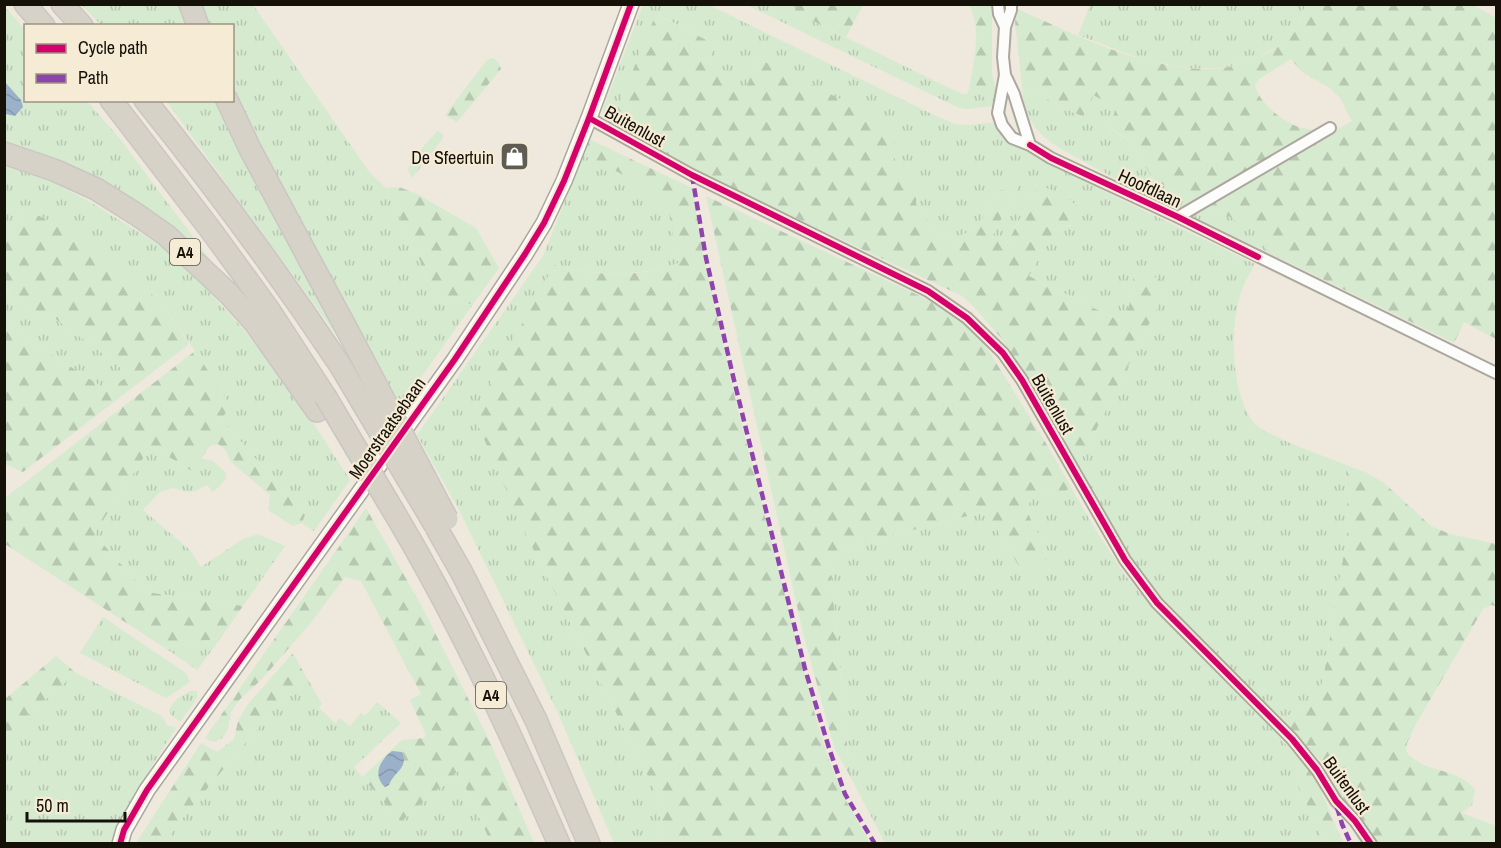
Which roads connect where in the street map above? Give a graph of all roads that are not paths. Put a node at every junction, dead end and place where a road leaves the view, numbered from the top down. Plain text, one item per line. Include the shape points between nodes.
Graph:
1 (25, 4) edge
2 (62, 4) edge
3 (190, 4) edge
4 (631, 4) edge
5 (998, 4) edge
6 (1011, 4) edge
7 (42, 24) edge
8 (80, 24) edge
9 (197, 24) edge
10 (1005, 27) junction
11 (1005, 75) junction
12 (113, 102) edge
13 (147, 102) edge
14 (228, 102) edge
15 (589, 118) junction
16 (1330, 128) dead end
17 (1030, 145) junction
18 (4, 153) edge
19 (1178, 218) junction
20 (1497, 374) edge
21 (321, 404) junction
22 (442, 524) junction
23 (120, 843) edge
24 (559, 843) edge
25 (589, 843) edge
26 (1371, 843) edge

1 - 7 highway
2 - 8 highway
3 - 9 highway
4 - 15 street, Moerstraatsebaan
5 - 10 street, Hoofdlaan
6 - 10 street, Hoofdlaan
10 - 11 street, Hoofdlaan
11 - 17 street, Hoofdlaan
11 - 17 street, Hoofdlaan via 998,113 1002,125 1012,138
12 - 21 highway, A4 via 269,310
13 - 22 highway, A4, bridge via 300,306
14 - 22 highway, A4, bridge via 352,339
15 - 23 street, Moerstraatsebaan via 564,181 525,254 147,790
15 - 26 street, Buitenlust via 692,175 928,291 967,318 1003,353 1022,380 1125,560 1157,603 1292,738
16 - 19 street, Hoofdlaan
17 - 19 street, Hoofdlaan
18 - 21 highway, A4 via 96,189 166,235 230,294
19 - 20 street, Hoofdlaan
21 - 24 highway, A4, bridge via 417,549 512,737
22 - 25 highway, A4 via 462,573 536,720

